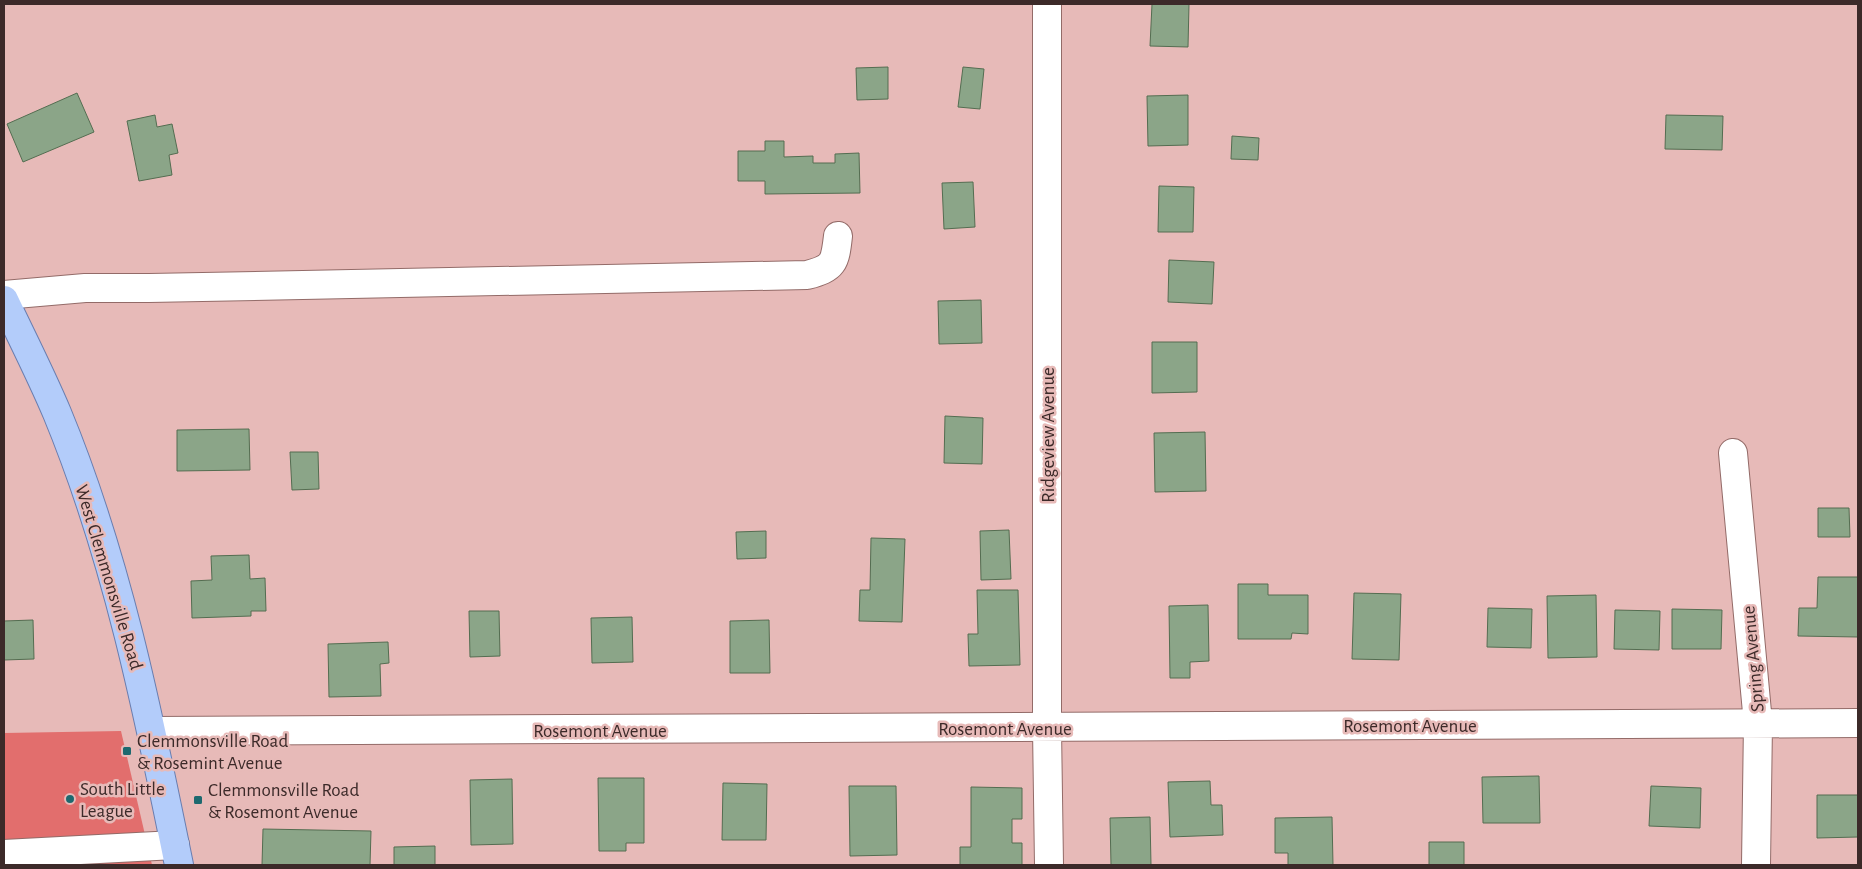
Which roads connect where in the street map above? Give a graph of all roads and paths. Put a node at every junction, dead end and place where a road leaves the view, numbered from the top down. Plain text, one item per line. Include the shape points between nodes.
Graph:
1 (1047, 4) edge
2 (838, 236) dead end
3 (4, 294) edge
4 (4, 300) edge
5 (1733, 453) dead end
6 (1758, 723) junction
7 (1858, 723) edge
8 (1047, 728) junction
9 (153, 731) junction
10 (4, 854) edge
11 (177, 855) edge
12 (1050, 865) edge
13 (1756, 865) edge

1 - 8 street, Ridgeview Avenue
2 - 3 street via 835,260 826,270 807,275 85,288
4 - 9 main road, West Clemmonsville Road via 57,414 80,477 114,585
5 - 6 street, Spring Avenue
6 - 7 street, Rosemont Avenue
6 - 8 street, Rosemont Avenue
6 - 13 street, Spring Avenue
8 - 9 street, Rosemont Avenue
8 - 12 street, Ridgeview Avenue
9 - 11 main road, West Clemmonsville Road
10 - 11 street

